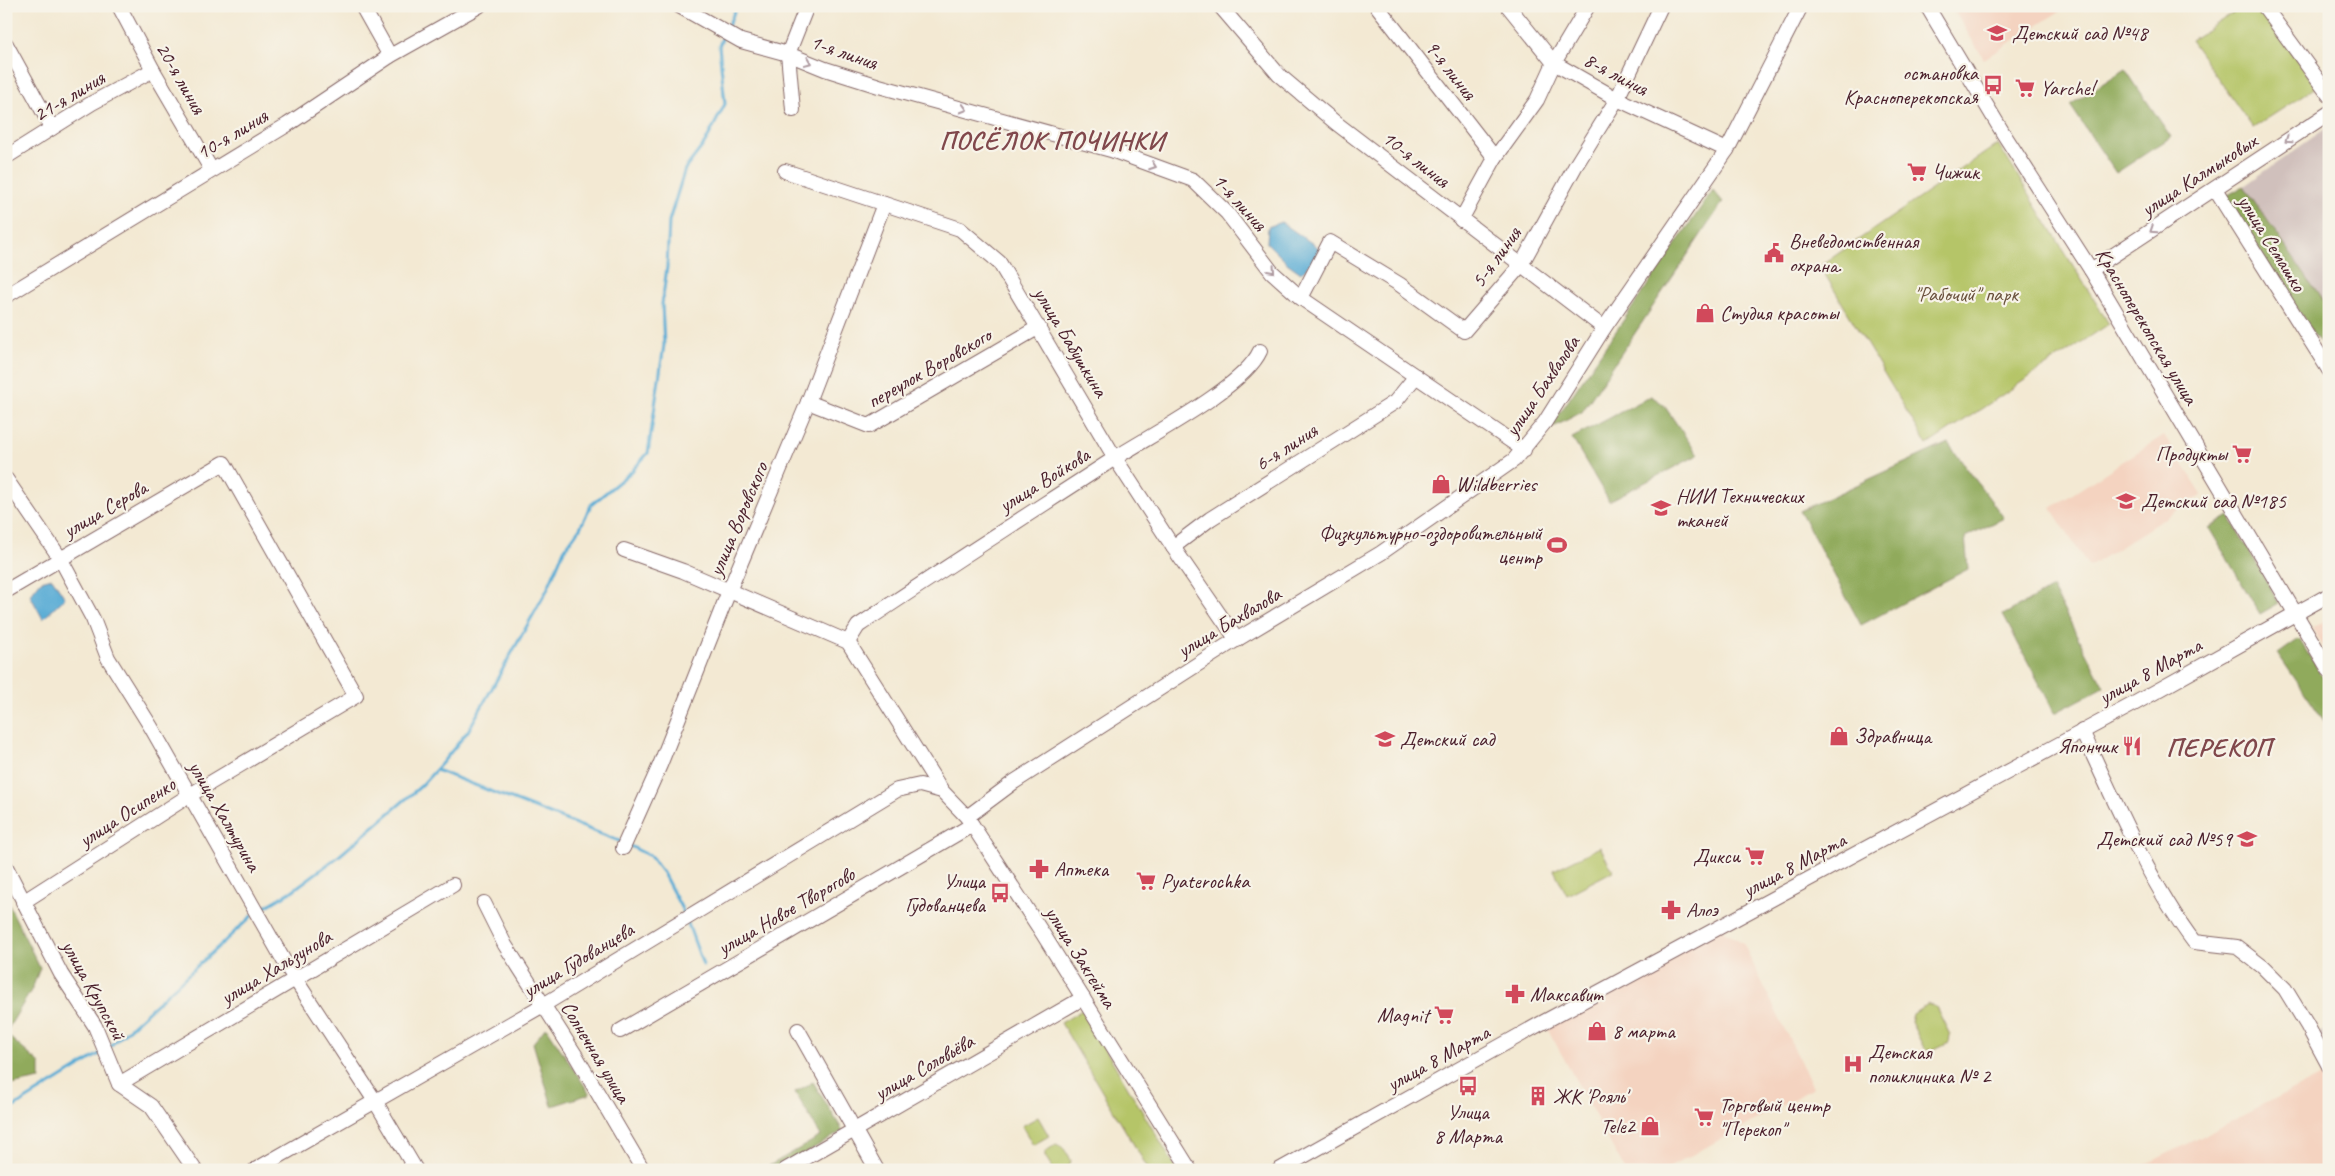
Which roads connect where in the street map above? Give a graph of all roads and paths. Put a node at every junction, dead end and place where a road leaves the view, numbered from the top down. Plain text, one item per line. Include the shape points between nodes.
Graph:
1 (119, 6) edge
2 (362, 6) edge
3 (479, 6) edge
4 (679, 6) edge
5 (806, 6) edge
6 (1220, 6) edge
7 (1377, 6) edge
8 (1508, 6) edge
9 (1588, 6) edge
10 (1661, 6) edge
11 (1801, 6) edge
12 (1927, 6) edge
13 (2264, 6) edge
14 (464, 10) edge
15 (6, 44) edge
16 (788, 54) junction
17 (390, 56) junction
18 (1554, 63) junction
19 (153, 70) junction
20 (2329, 95) edge
21 (1617, 99) junction
22 (793, 110) dead end
23 (2329, 113) edge
24 (52, 128) junction
25 (1727, 150) junction
26 (6, 158) edge
27 (1495, 158) junction
28 (211, 169) junction
29 (785, 171) dead end
30 (2215, 189) junction
31 (884, 204) junction
32 (1462, 220) junction
33 (1521, 265) junction
34 (2091, 270) junction
35 (6, 296) edge
36 (1301, 298) junction
37 (1039, 327) junction
38 (1604, 328) junction
39 (1260, 351) dead end
40 (2329, 370) edge
41 (1416, 376) junction
42 (808, 402) junction
43 (1524, 450) junction
44 (1115, 458) junction
45 (6, 479) edge
46 (1172, 547) junction
47 (624, 550) dead end
48 (60, 558) junction
49 (6, 591) edge
50 (729, 591) junction
51 (2329, 595) edge
52 (2296, 615) junction
53 (1237, 640) junction
54 (848, 642) junction
55 (2329, 670) edge
56 (356, 696) joint
57 (2082, 731) junction
58 (942, 791) junction
59 (190, 795) junction
60 (970, 821) junction
61 (623, 848) dead end
62 (6, 868) edge
63 (453, 885) dead end
64 (23, 902) junction
65 (484, 903) dead end
66 (295, 979) junction
67 (1083, 998) junction
68 (545, 1004) junction
69 (798, 1030) dead end
70 (620, 1031) dead end
71 (2329, 1066) edge
72 (119, 1084) junction
73 (375, 1101) junction
74 (854, 1130) junction
75 (195, 1170) edge
76 (254, 1170) edge
77 (416, 1170) edge
78 (643, 1170) edge
79 (786, 1170) edge
80 (877, 1170) edge
81 (1190, 1170) edge
82 (1278, 1170) edge

1 - 19 street, 20-я линия
2 - 17 street
3 - 14 street, 10-я линия
4 - 16 street, 1-я линия via 741,41
5 - 16 street
6 - 32 street, 10-я линия via 1279,75
7 - 27 street, 9-я линия
8 - 18 street, 8-я линия
9 - 18 street
10 - 21 street, 5-я линия
11 - 25 street, улица Бахвалова
12 - 34 street, Красноперекопская улица via 2003,134
13 - 20 street
14 - 17 street, 10-я линия
15 - 24 street
16 - 22 street
16 -> 36 street, 1-я линия via 879,86 1110,150 1193,180 1227,213 1272,272
17 - 28 street, 10-я линия via 287,125
18 - 21 street, 8-я линия
18 - 27 street via 1536,100
19 - 24 street, 21-я линия
19 - 28 street, 20-я линия
21 - 25 street, 8-я линия
21 - 33 street, 5-я линия
23 -> 30 street, улица Калмыковых
24 - 26 street, 21-я линия
25 - 38 street, улица Бахвалова
27 - 32 street
28 - 35 street, 10-я линия
29 - 31 street, улица Бабушкина
30 -> 34 street, улица Калмыковых
30 - 40 street, улица Семашко
31 - 37 street, улица Бабушкина via 960,229 999,262
31 - 42 street, улица Воровского
32 - 33 street, 10-я линия
33 - 36 street, 5-я линия via 1464,331 1399,284 1330,242
33 - 38 street, 10-я линия
34 - 52 street, Красноперекопская улица
36 - 41 street, 1-я линия
37 - 42 street, переулок Воровского via 869,426
37 - 44 street, улица Бабушкина
38 - 43 street, улица Бахвалова
39 - 44 street, улица Войкова via 1255,363 1231,383
41 - 43 street, 1-я линия
41 - 46 street, 6-я линия via 1396,402
42 - 50 street, улица Воровского
43 - 53 street, улица Бахвалова via 1381,553
44 - 46 street, улица Бабушкина
44 - 54 street, улица Войкова via 858,626
45 - 48 street, улица Халтурина
46 - 53 street, улица Бабушкина
47 - 50 street
48 - 49 street, улица Серова
48 - 56 street, улица Серова via 224,463
48 - 59 street, улица Халтурина via 93,619 108,658
50 - 54 street
50 - 61 street, улица Воровского via 660,765
51 - 52 street, улица 8 Марта
52 - 55 street, Красноперекопская улица
52 - 57 street, улица 8 Марта
53 - 60 street, улица Бахвалова via 1014,782
54 - 58 street, улица Закгейма
56 - 59 street, улица Осипенко
57 - 71 street via 2118,808 2180,923 2194,942 2237,947 2263,967 2285,989
57 - 82 street, улица 8 Марта via 1547,1020
58 - 60 street, улица Закгейма
58 - 68 street, улица Гудованцева via 920,785 897,790
59 - 64 street, улица Осипенко
59 - 66 street, улица Халтурина
60 - 67 street, улица Закгейма
60 - 70 street, улица Новое Творогово
62 - 64 street, улица Крупской
63 - 66 street, улица Хальзунова
64 - 72 street, улица Крупской via 61,974 95,1026
65 - 68 street, Солнечная улица via 505,945
66 - 72 street, улица Хальзунова
66 - 73 street, улица Халтурина
67 - 74 street, улица Соловьёва
67 - 81 street, улица Закгейма
68 - 73 street, улица Гудованцева
68 - 78 street, Солнечная улица
69 - 74 street
72 - 75 street via 151,1106
73 - 76 street, улица Гудованцева
73 - 77 street, улица Халтурина
74 - 79 street, улица Соловьёва
74 - 80 street

